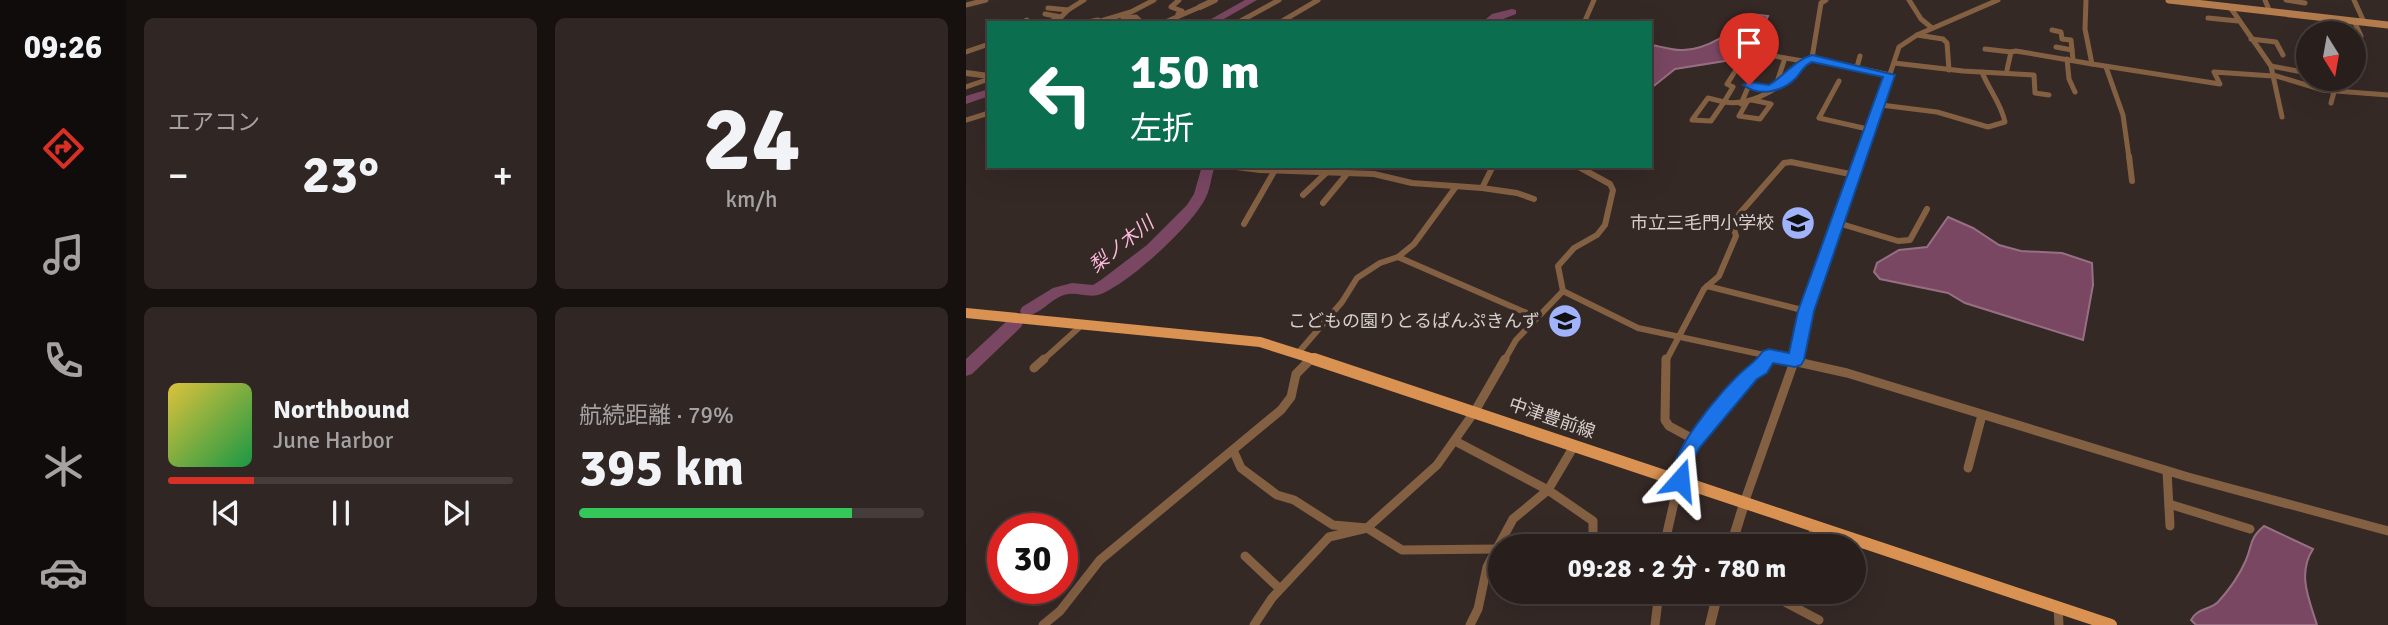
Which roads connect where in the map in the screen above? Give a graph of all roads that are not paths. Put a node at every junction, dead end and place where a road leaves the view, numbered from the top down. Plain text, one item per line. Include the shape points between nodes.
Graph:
1 (986, 0) edge
2 (1084, 0) edge
3 (1154, 0) edge
4 (1170, 0) edge
5 (1178, 0) edge
6 (1202, 0) edge
7 (1279, 0) edge
8 (1318, 0) edge
9 (1594, 0) edge
10 (1826, 0) edge
11 (1909, 0) edge
12 (1998, 0) edge
13 (2086, 0) edge
14 (2172, 0) edge
15 (2265, 0) edge
16 (2286, 0) edge
17 (2354, 0) edge
18 (1213, 1) edge
19 (2305, 3) dead end
20 (2225, 4) edge
21 (966, 5) edge
22 (2211, 5) junction
23 (1200, 7) joint
24 (1068, 10) junction
25 (2270, 12) junction
26 (1061, 17) junction
27 (1177, 17) junction
28 (2208, 18) dead end
29 (1112, 19) junction
30 (2217, 19) junction
31 (1052, 21) edge
32 (1103, 21) edge
33 (1140, 21) edge
34 (1168, 21) edge
35 (1241, 21) edge
36 (1282, 21) edge
37 (1585, 21) edge
38 (2238, 21) junction
39 (2354, 21) edge
40 (2364, 21) edge
41 (2366, 22) edge
42 (2388, 25) edge
43 (1932, 28) junction
44 (2052, 30) dead end
45 (1917, 35) junction
46 (2250, 38) junction
47 (987, 45) edge
48 (2056, 47) dead end
49 (1985, 49) dead end
50 (2072, 50) junction
51 (966, 52) edge
52 (2011, 52) junction
53 (2283, 55) dead end
54 (1860, 56) dead end
55 (1785, 58) junction
56 (1812, 58) junction
57 (2070, 60) junction
58 (1803, 61) junction
59 (1894, 63) junction
60 (2092, 64) junction
61 (2227, 65) dead end
62 (1857, 66) junction
63 (2272, 66) junction
64 (2106, 67) junction
65 (1949, 70) junction
66 (2007, 70) junction
67 (2296, 71) edge
68 (966, 72) edge
69 (1753, 72) junction
70 (1982, 72) junction
71 (2232, 72) junction
72 (1890, 75) junction
73 (2273, 76) junction
74 (987, 77) edge
75 (987, 79) edge
76 (1839, 81) dead end
77 (2296, 82) edge
78 (1749, 85) junction
79 (966, 87) edge
80 (1773, 87) junction
81 (2332, 91) joint
82 (2075, 92) dead end
83 (2049, 95) dead end
84 (2388, 96) edge
85 (1725, 101) junction
86 (1747, 102) junction
87 (2331, 103) dead end
88 (1881, 105) junction
89 (987, 114) edge
90 (2282, 117) dead end
91 (966, 120) edge
92 (1872, 130) junction
93 (1252, 168) edge
94 (1492, 168) edge
95 (1581, 168) edge
96 (1275, 170) junction
97 (1326, 172) junction
98 (1346, 174) junction
99 (1855, 175) junction
100 (2132, 181) dead end
101 (1455, 188) junction
102 (1482, 188) junction
103 (1303, 195) dead end
104 (1534, 199) dead end
105 (1323, 202) dead end
106 (1927, 209) dead end
107 (1838, 222) junction
108 (1244, 224) dead end
109 (1398, 257) junction
110 (1707, 286) junction
111 (1563, 291) junction
112 (1806, 311) junction
113 (966, 313) edge
114 (1536, 317) junction
115 (1084, 324) junction
116 (1678, 338) junction
117 (1298, 353) junction
118 (1769, 356) junction
119 (1312, 358) junction
120 (1795, 360) junction
121 (1034, 368) dead end
122 (1475, 411) junction
123 (1982, 415) junction
124 (1695, 440) junction
125 (1455, 441) junction
126 (1574, 446) junction
127 (1233, 450) junction
128 (1968, 468) dead end
129 (2167, 471) junction
130 (1680, 480) junction
131 (1548, 491) junction
132 (1744, 503) junction
133 (2169, 504) junction
134 (2170, 526) dead end
135 (1367, 527) junction
136 (1816, 527) junction
137 (2250, 529) dead end
138 (2388, 531) edge
139 (1504, 534) edge
140 (1593, 534) edge
141 (1666, 534) edge
142 (1735, 534) edge
143 (1812, 534) edge
144 (1488, 549) edge
145 (1245, 556) dead end
146 (1488, 565) edge
147 (1280, 589) junction
148 (1658, 604) edge
149 (1715, 604) edge
150 (1789, 604) edge
151 (2058, 606) junction
152 (1819, 620) dead end
153 (1042, 625) edge
154 (1254, 625) edge
155 (1470, 625) edge
156 (1655, 625) edge
157 (1710, 625) edge
158 (2059, 625) edge
159 (2111, 625) edge

1 - 21 street
2 - 24 street
3 - 29 street
4 - 5 street
5 - 27 street via 1171,7 1182,11
6 - 18 street
7 - 35 street
8 - 36 street
9 - 37 street
10 - 56 street via 1821,3
11 - 43 street
12 - 43 street
13 - 60 street via 2085,29
14 - 22 main road
15 - 25 street
16 - 19 street
17 - 40 street
18 - 23 street
20 - 22 main road
20 - 25 main road
20 - 38 street
22 - 30 street
23 - 27 street
24 - 26 street
24 - 26 street via 1046,11
25 - 39 main road
26 - 31 street
27 - 34 street
28 - 30 street
29 - 32 street
29 - 33 street via 1136,17
30 - 38 street
38 - 46 street
41 - 42 main road
43 - 45 street
44 - 50 street via 2071,40
45 - 59 street via 1899,47
45 - 65 street via 1947,43
46 - 53 street via 2275,39
46 - 63 street
47 - 51 street
48 - 50 street
49 - 52 street
50 - 57 street
52 - 57 street
52 - 66 street
54 - 62 street
55 - 58 street
55 - 69 street via 1762,54
55 - 80 street
56 - 58 street
56 - 62 street
57 - 60 street
57 - 82 street via 2069,79
58 - 80 street via 1791,77
59 - 65 street
59 - 72 street
60 - 64 street
61 - 71 street
62 - 72 street
63 - 67 street
63 - 73 street
64 - 71 street via 2220,84 2214,72
64 - 100 street via 2123,115
65 - 70 street
66 - 70 street
66 - 83 street via 2034,75 2035,93
68 - 74 street
69 - 78 street
69 - 85 street via 1736,69 1727,84 1733,87
70 - 88 street via 2005,122 1988,127 1937,112
71 - 73 street
72 - 88 street
73 - 77 street
73 - 90 street
75 - 79 street
76 - 92 street via 1819,117
78 - 80 street
78 - 86 street
80 - 86 street
81 - 84 street
81 - 87 street
85 - 85 street via 1711,121 1692,120 1708,98
85 - 86 street
86 - 86 street via 1740,116 1759,119 1771,104
88 - 92 street
89 - 91 street
92 - 99 street
93 - 96 street
94 - 102 street
95 - 111 street via 1613,190 1605,225 1558,266
96 - 97 street
96 - 108 street
97 - 98 street
97 - 103 street
98 - 101 street via 1374,174
98 - 105 street
99 - 107 street
99 - 110 street via 1784,163 1740,213 1719,276
101 - 102 street
101 - 109 street via 1421,235
102 - 104 street
106 - 107 street via 1910,240 1898,241
107 - 112 street
109 - 114 street
109 - 117 street via 1357,278
110 - 112 street
110 - 116 street
111 - 114 street
111 - 116 street via 1618,320
112 - 120 street
113 - 115 main road, 中津豊前線
114 - 122 street via 1516,340
115 - 117 main road, 中津豊前線 via 1247,339
115 - 121 street
116 - 118 street
116 - 124 street via 1666,358 1665,419
117 - 119 main road, 中津豊前線
118 - 120 street
118 - 124 street
119 - 122 main road, 中津豊前線
119 - 127 street via 1296,374 1281,410
120 - 123 street
120 - 132 street
122 - 125 street
122 - 126 main road, 中津豊前線
123 - 128 street
123 - 129 street
124 - 130 street via 1684,459
125 - 131 street
125 - 135 street via 1413,489
126 - 130 main road, 中津豊前線
126 - 131 street
127 - 135 street via 1241,468 1277,495 1334,525
127 - 153 street via 1100,560 1060,611
129 - 133 street
129 - 138 street
130 - 132 main road, 中津豊前線
130 - 141 street
131 - 139 street via 1513,519
131 - 140 street via 1593,521
132 - 136 main road, 中津豊前線
132 - 142 street
133 - 134 street
133 - 137 street
135 - 144 street via 1402,550
135 - 147 street via 1329,537
136 - 143 street
136 - 151 main road, 中津豊前線
145 - 147 street
146 - 155 street
147 - 154 street
148 - 156 street
149 - 157 street
150 - 152 street
151 - 158 street
151 - 159 main road, 中津豊前線

